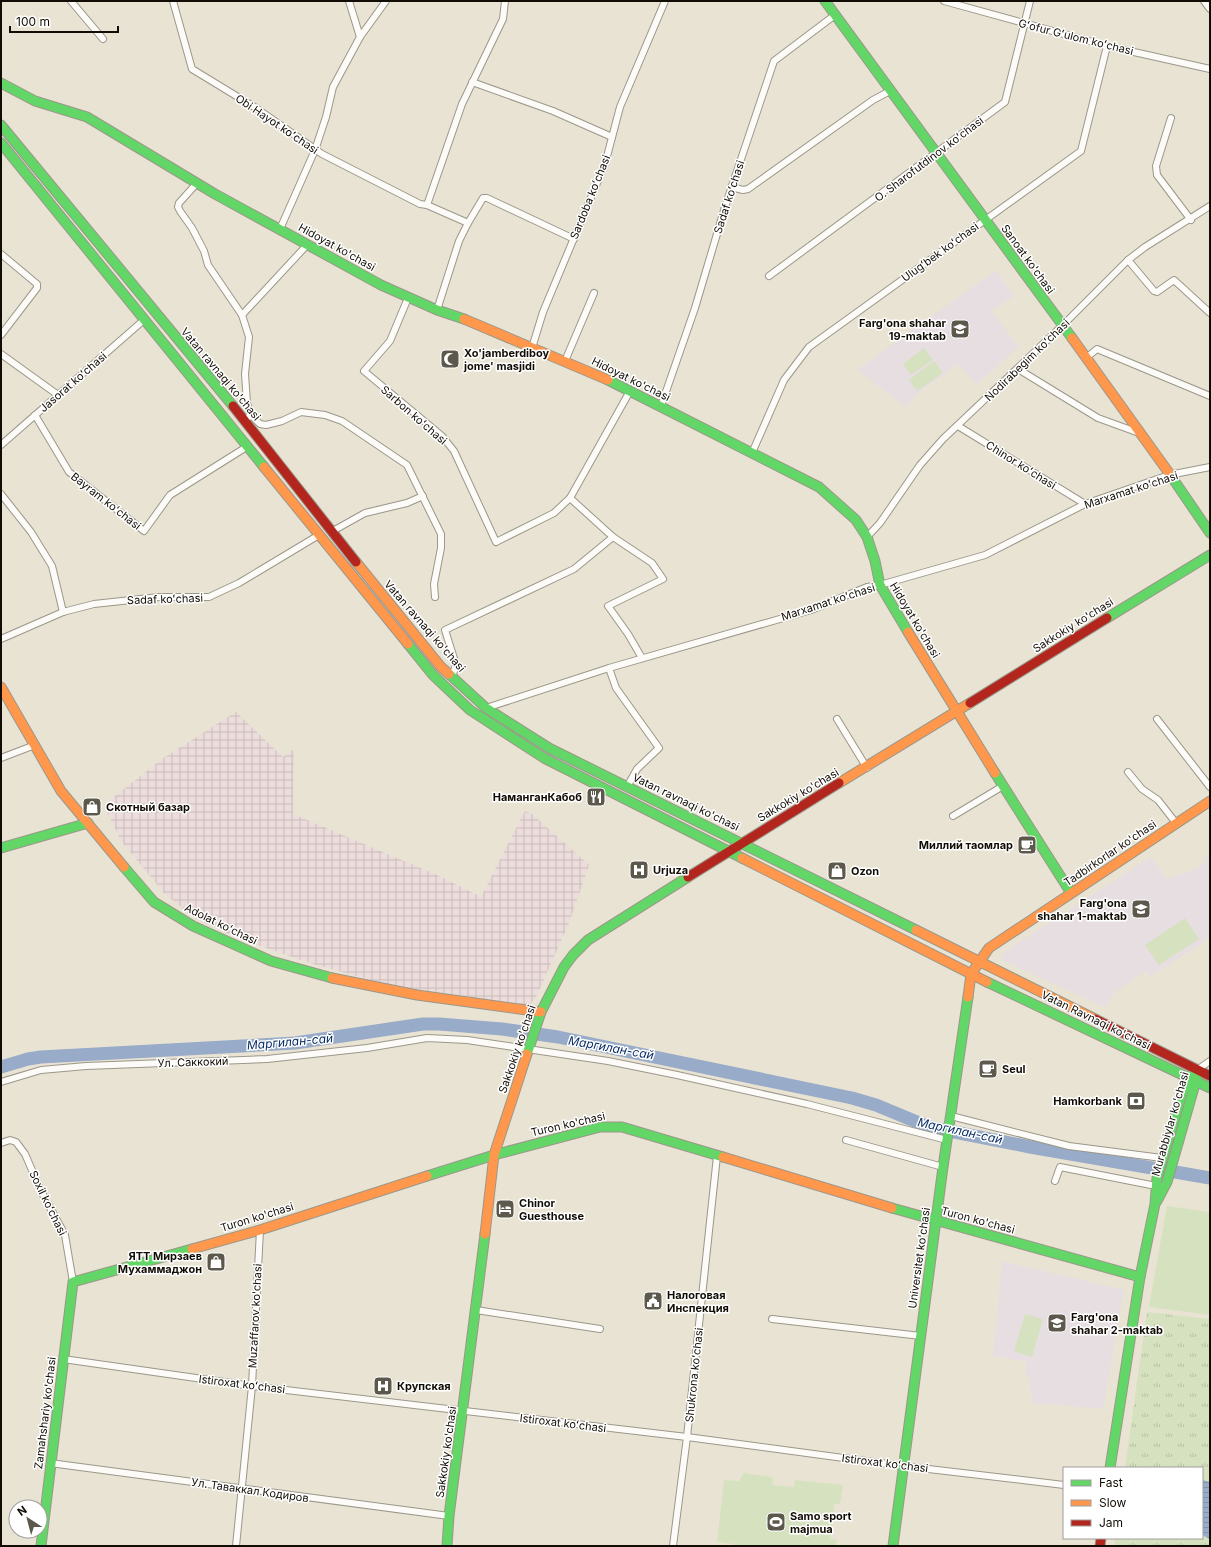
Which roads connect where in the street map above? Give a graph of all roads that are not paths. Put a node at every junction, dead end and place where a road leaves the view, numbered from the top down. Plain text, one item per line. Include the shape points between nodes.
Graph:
1 (72, 1) edge
2 (173, 1) edge
3 (349, 1) edge
4 (386, 1) edge
5 (505, 1) edge
6 (665, 1) edge
7 (825, 1) edge
8 (944, 1) edge
9 (1030, 1) edge
10 (1204, 1) edge
11 (1210, 9) edge
12 (836, 15) junction
13 (1024, 24) junction
14 (360, 36) junction
15 (103, 39) dead end
16 (1107, 46) junction
17 (1210, 69) edge
18 (472, 82) junction
19 (1, 83) edge
20 (890, 91) junction
21 (1171, 118) dead end
22 (1, 125) edge
23 (612, 137) junction
24 (1, 143) edge
25 (315, 150) junction
26 (937, 154) junction
27 (197, 183) junction
28 (731, 187) junction
29 (427, 205) junction
30 (1210, 206) edge
31 (985, 220) junction
32 (1191, 220) junction
33 (468, 223) junction
34 (280, 229) junction
35 (574, 239) junction
36 (307, 245) junction
37 (1, 254) edge
38 (1128, 260) junction
39 (769, 276) dead end
40 (594, 293) dead end
41 (408, 298) junction
42 (437, 310) junction
43 (1210, 313) edge
44 (242, 315) junction
45 (145, 319) junction
46 (1062, 326) junction
47 (1, 335) edge
48 (532, 348) junction
49 (1, 354) edge
50 (1086, 358) junction
51 (565, 361) junction
52 (1018, 369) junction
53 (630, 391) junction
54 (58, 395) junction
55 (1210, 396) edge
56 (661, 406) junction
57 (35, 415) junction
58 (248, 418) junction
59 (958, 426) junction
60 (1143, 435) junction
61 (1, 445) edge
62 (248, 446) junction
63 (752, 453) junction
64 (1210, 467) edge
65 (1169, 475) junction
66 (1, 494) edge
67 (423, 496) junction
68 (570, 498) junction
69 (1085, 504) junction
70 (315, 512) junction
71 (306, 519) junction
72 (331, 532) junction
73 (1210, 533) edge
74 (319, 535) junction
75 (613, 537) junction
76 (866, 537) junction
77 (1210, 555) edge
78 (880, 585) junction
79 (435, 597) dead end
80 (63, 612) junction
81 (1, 639) edge
82 (642, 658) junction
83 (609, 668) junction
84 (452, 677) junction
85 (1, 687) edge
86 (486, 708) junction
87 (956, 712) junction
88 (837, 719) dead end
89 (1157, 719) dead end
90 (35, 745) junction
91 (1, 758) edge
92 (867, 768) junction
93 (1128, 772) dead end
94 (1003, 786) junction
95 (627, 787) junction
96 (1210, 787) edge
97 (1210, 801) edge
98 (953, 816) dead end
99 (88, 823) junction
100 (1176, 823) junction
101 (741, 843) junction
102 (1, 848) edge
103 (729, 851) junction
104 (1071, 893) junction
105 (978, 962) junction
106 (971, 974) junction
107 (541, 1012) junction
108 (529, 1048) junction
109 (1210, 1061) edge
110 (1197, 1070) junction
111 (1210, 1076) edge
112 (1193, 1080) junction
113 (1, 1082) edge
114 (1210, 1088) edge
115 (951, 1116) junction
116 (846, 1140) dead end
117 (947, 1140) junction
118 (1, 1143) edge
119 (494, 1155) junction
120 (717, 1156) junction
121 (1162, 1161) junction
122 (943, 1167) junction
123 (1055, 1181) dead end
124 (1156, 1182) junction
125 (1155, 1204) junction
126 (936, 1221) junction
127 (260, 1230) junction
128 (1140, 1277) junction
129 (73, 1282) junction
130 (476, 1310) junction
131 (772, 1319) dead end
132 (600, 1329) dead end
133 (921, 1336) junction
134 (63, 1359) junction
135 (252, 1386) junction
136 (463, 1411) junction
137 (687, 1436) junction
138 (50, 1463) junction
139 (903, 1466) junction
140 (1110, 1467) edge
141 (1063, 1485) edge
142 (242, 1489) junction
143 (449, 1516) junction
144 (41, 1546) edge
145 (236, 1546) edge
146 (447, 1546) edge
147 (673, 1546) edge
148 (893, 1546) edge

1 - 15 street
2 - 25 street, Obi Hayot koʻchasi via 192,69 256,108
3 - 14 street
4 - 14 street
5 - 18 street via 503,19
6 - 23 street, Sardoba koʻchasi via 620,107
7 - 12 street, Sanoat ko'chasi
8 - 13 street, Gʻofur Gʻulom koʻchasi
9 - 13 street, O. Sharofutdinov koʻchasi
10 - 11 street
12 - 20 street, Sanoat ko'chasi
12 - 28 street, Sadaf koʻchasi via 774,60
13 - 16 street, Gʻofur Gʻulom koʻchasi
13 - 26 street, O. Sharofutdinov koʻchasi via 1005,102
14 - 25 street via 333,87
16 - 17 street, Gʻofur Gʻulom koʻchasi
16 - 31 street, Ulugʻbek koʻchasi via 1081,151
18 - 23 street via 553,111
18 - 29 street
19 - 27 street, Hidoyat ko'chasi via 35,101 87,117
20 - 26 street, Sanoat ko'chasi
20 - 28 street via 872,100 748,189
21 - 32 street via 1156,166 1157,175
22 - 58 street, Vatan ravnaqi ko'chasi
23 - 35 street, Sardoba koʻchasi via 605,164
24 - 45 street
25 - 29 street, Obi Hayot koʻchasi via 420,204
25 - 34 street
26 - 31 street, Sanoat ko'chasi
26 - 39 street, O. Sharofutdinov koʻchasi
27 - 34 street, Hidoyat ko'chasi
27 - 44 street via 180,203 180,211 204,251 208,265
28 - 56 street, Sadaf koʻchasi via 695,308
29 - 33 street, Obi Hayot koʻchasi
30 - 32 street, Nodirabegim koʻchasi
31 - 46 street, Sanoat ko'chasi
31 - 63 street, Ulugʻbek koʻchasi via 809,347 784,380
32 - 38 street, Nodirabegim koʻchasi
33 - 35 street via 479,202 487,198
33 - 42 street via 459,241
34 - 36 street, Hidoyat ko'chasi
35 - 48 street, Sardoba koʻchasi via 543,312
36 - 41 street, Hidoyat ko'chasi
36 - 44 street
37 - 47 street via 35,281 37,288
38 - 43 street via 1154,291 1157,292 1174,280
38 - 46 street, Nodirabegim koʻchasi
40 - 51 street
41 - 42 street, Hidoyat ko'chasi
41 - 68 street, Sarbon koʻchasi via 390,341 364,371 442,436 454,451 496,542 554,513
42 - 48 street, Hidoyat ko'chasi
44 - 58 street via 248,337 244,374
45 - 54 street, Jasorat koʻchasi
45 - 62 street
46 - 50 street, Sanoat ko'chasi
46 - 52 street, Nodirabegim koʻchasi
48 - 51 street, Hidoyat ko'chasi
49 - 54 street
50 - 55 street via 1097,349
50 - 60 street, Sanoat ko'chasi
51 - 53 street, Hidoyat ko'chasi
52 - 59 street, Nodirabegim koʻchasi
52 - 60 street via 1098,418
53 - 56 street, Hidoyat ko'chasi
53 - 68 street
54 - 57 street, Jasorat koʻchasi
56 - 63 street, Hidoyat ko'chasi
57 - 61 street, Jasorat koʻchasi
57 - 62 street, Bayram koʻchasi via 68,472 144,531 170,495
58 - 67 street via 266,425 301,412 325,415 342,421 407,465
58 - 70 street, Vatan ravnaqi ko'chasi
59 - 69 street, Chinor koʻchasi
59 - 76 street, Nodirabegim koʻchasi via 920,465 880,523
60 - 65 street, Sanoat ko'chasi
62 - 71 street
63 - 76 street, Hidoyat ko'chasi via 819,487 856,520
64 - 65 street, Marxamat koʻchasi
65 - 69 street, Marxamat koʻchasi
65 - 73 street, Sanoat ko'chasi
66 - 80 street via 31,532 52,566
67 - 72 street via 407,503 365,513
67 - 79 street via 441,534 434,584
68 - 75 street
69 - 78 street, Marxamat koʻchasi via 985,555
70 - 71 street
70 - 72 street, Vatan ravnaqi ko'chasi
71 - 74 street
72 - 84 street, Vatan ravnaqi ko'chasi
74 - 80 street, Sadaf koʻchasi via 239,583 210,597 127,600 94,604
74 - 103 street via 433,675 470,710 544,758
75 - 82 street via 652,563 663,579 608,606
75 - 84 street via 574,569 445,630 456,665
76 - 78 street, Hidoyat ko'chasi
77 - 87 street, Sakkokiy ko'chasi
78 - 82 street, Marxamat koʻchasi via 867,587 811,610
78 - 87 street, Hidoyat ko'chasi
80 - 81 street, Sadaf koʻchasi
82 - 83 street, Marxamat koʻchasi
83 - 86 street, Marxamat koʻchasi
83 - 95 street via 616,688 659,748 637,769
84 - 86 street, Vatan ravnaqi ko'chasi
85 - 90 street, Adolat koʻchasi
86 - 95 street, Vatan ravnaqi ko'chasi via 549,748
87 - 92 street, Sakkokiy ko'chasi
87 - 94 street, Hidoyat ko'chasi
88 - 92 street
89 - 96 street
90 - 91 street
90 - 99 street, Adolat koʻchasi via 61,791
92 - 101 street, Sakkokiy ko'chasi
93 - 100 street via 1142,789 1158,800
94 - 98 street
94 - 104 street, Hidoyat ko'chasi
95 - 101 street, Vatan ravnaqi ko'chasi
97 - 100 street, Tadbirkorlar ko'chasi
99 - 102 street
99 - 107 street, Adolat koʻchasi via 154,902 193,926 271,961 332,978 417,995
100 - 104 street, Tadbirkorlar ko'chasi
101 - 103 street, Sakkokiy ko'chasi
101 - 105 street, Vatan ravnaqi ko'chasi
103 - 106 street
103 - 107 street, Sakkokiy ko'chasi via 588,940 564,967
104 - 105 street, Tadbirkorlar ko'chasi via 989,948
105 - 106 street, Tadbirkorlar ko'chasi
105 - 110 street, Vatan Ravnaqi ko'chasi
106 - 112 street, Vatan Ravnaqi ko'chasi
106 - 115 street, Universitet ko'chasi
107 - 108 street, Sakkokiy ko'chasi
108 - 113 street, Ул. Саккокий via 427,1038 367,1048 267,1059 41,1070
108 - 117 street, Ул. Саккокий via 676,1075 807,1104
108 - 119 street, Sakkokiy ko'chasi
109 - 110 street
110 - 111 street, Vatan Ravnaqi ko'chasi
110 - 112 street, Murabbiylar ko'chasi
112 - 114 street, Vatan Ravnaqi ko'chasi
112 - 121 street, Murabbiylar ko'chasi via 1182,1093
112 - 125 street, Murabbiylar ko'chasi via 1167,1182
115 - 117 street, Universitet ko'chasi
115 - 121 street via 1069,1146
116 - 122 street
117 - 122 street, Universitet ko'chasi
118 - 129 street, Soxil koʻchasi via 10,1140 16,1142 25,1154 41,1191 65,1235
119 - 120 street, Turon ko'chasi via 611,1126 622,1127
119 - 127 street, Turon ko'chasi
119 - 130 street, Sakkokiy ko'chasi
120 - 126 street, Turon ko'chasi
120 - 137 street, Shukrona koʻchasi
121 - 124 street, Murabbiylar ko'chasi
122 - 126 street, Universitet ko'chasi
123 - 124 street via 1060,1167
124 - 125 street, Murabbiylar ko'chasi
125 - 128 street, Murabbiylar ko'chasi
126 - 128 street, Turon ko'chasi
126 - 133 street, Universitet ko'chasi
127 - 129 street, Turon ko'chasi
127 - 135 street, Muzaffarov ko'chasi
128 - 140 street, Murabbiylar ko'chasi
129 - 134 street, Zamahshariy ko'chasi
130 - 132 street
130 - 136 street, Sakkokiy ko'chasi
131 - 133 street
133 - 139 street, Universitet ko'chasi
134 - 135 street, Istiroxat koʻchasi
134 - 138 street, Zamahshariy ko'chasi
135 - 136 street, Istiroxat koʻchasi
135 - 142 street, Muzaffarov ko'chasi
136 - 137 street, Istiroxat koʻchasi
136 - 143 street, Sakkokiy ko'chasi
137 - 139 street, Istiroxat koʻchasi
137 - 147 street, Shukrona koʻchasi
138 - 142 street, Ул. Таваккал Кодиров
138 - 144 street, Zamahshariy ko'chasi
139 - 141 street, Istiroxat koʻchasi
139 - 148 street, Universitet ko'chasi
142 - 143 street, Ул. Таваккал Кодиров
142 - 145 street, Muzaffarov ko'chasi
143 - 146 street, Sakkokiy ko'chasi

